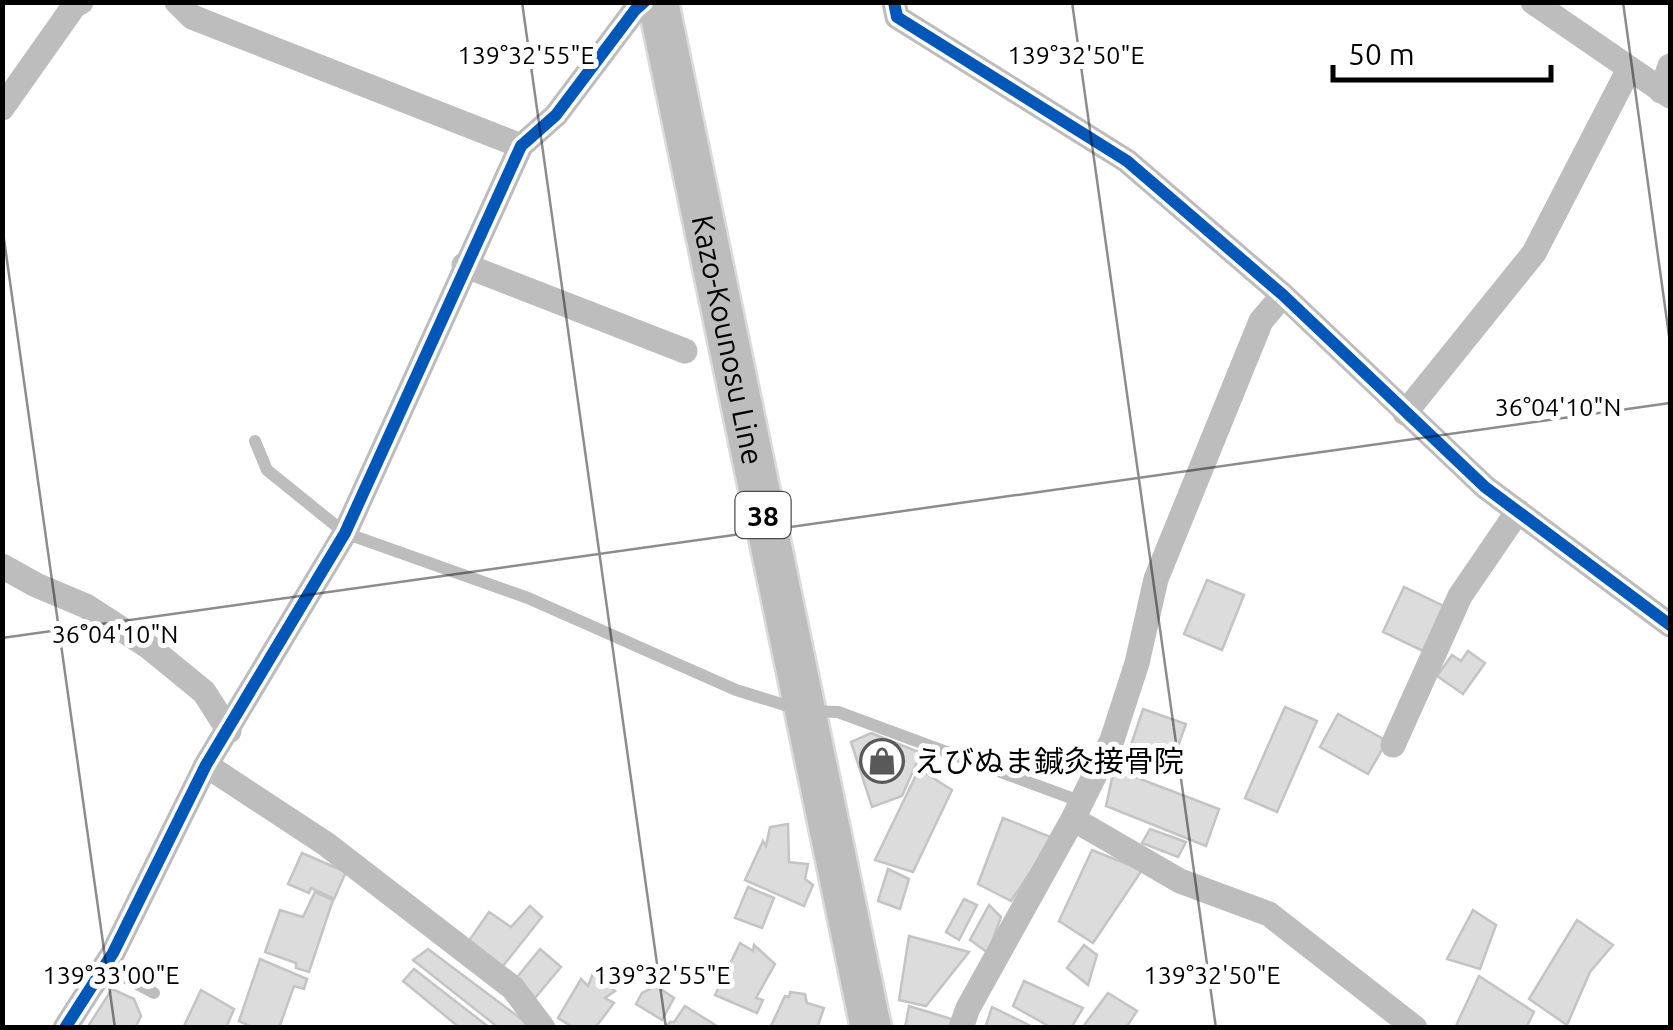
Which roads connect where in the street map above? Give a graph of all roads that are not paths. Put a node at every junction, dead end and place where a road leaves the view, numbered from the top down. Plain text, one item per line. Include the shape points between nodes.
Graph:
1 (81, 2) edge
2 (177, 2) edge
3 (644, 2) edge
4 (658, 2) edge
5 (894, 2) edge
6 (1533, 2) edge
7 (1670, 66) edge
8 (1630, 69) junction
9 (1666, 94) edge
10 (2, 108) edge
11 (521, 146) junction
12 (464, 265) junction
13 (1283, 295) junction
14 (684, 351) dead end
15 (1405, 413) junction
16 (255, 441) dead end
17 (1518, 511) junction
18 (345, 533) junction
19 (2, 566) edge
20 (1670, 625) edge
21 (804, 711) junction
22 (229, 731) junction
23 (1394, 744) dead end
24 (206, 766) junction
25 (1077, 810) junction
26 (104, 966) junction
27 (154, 994) dead end
28 (65, 1028) edge
29 (543, 1028) edge
30 (871, 1028) edge
31 (961, 1028) edge
32 (1415, 1028) edge

1 - 10 street
2 - 11 street via 192,17
3 - 11 street via 556,115
4 - 21 main road, Kazo-Kounosu Line / 38
5 - 13 street via 897,17 1127,162
6 - 8 street
7 - 9 street
8 - 9 street
8 - 15 street via 1534,253
11 - 12 street
12 - 14 street
12 - 18 street
13 - 15 street
13 - 25 street via 1261,321 1224,409 1156,579 1112,740
15 - 17 street
16 - 18 lane via 267,470
17 - 20 street
17 - 23 street via 1460,596
18 - 21 lane via 528,598 736,690
18 - 22 street
19 - 22 street via 86,606 149,646 204,692
21 - 25 lane via 838,712
21 - 30 main road, Kazo-Kounosu Line / 38
22 - 24 street
24 - 26 street
24 - 29 street via 326,844 513,988
25 - 31 street
25 - 32 street via 1180,882 1270,914
26 - 27 lane
26 - 28 street

